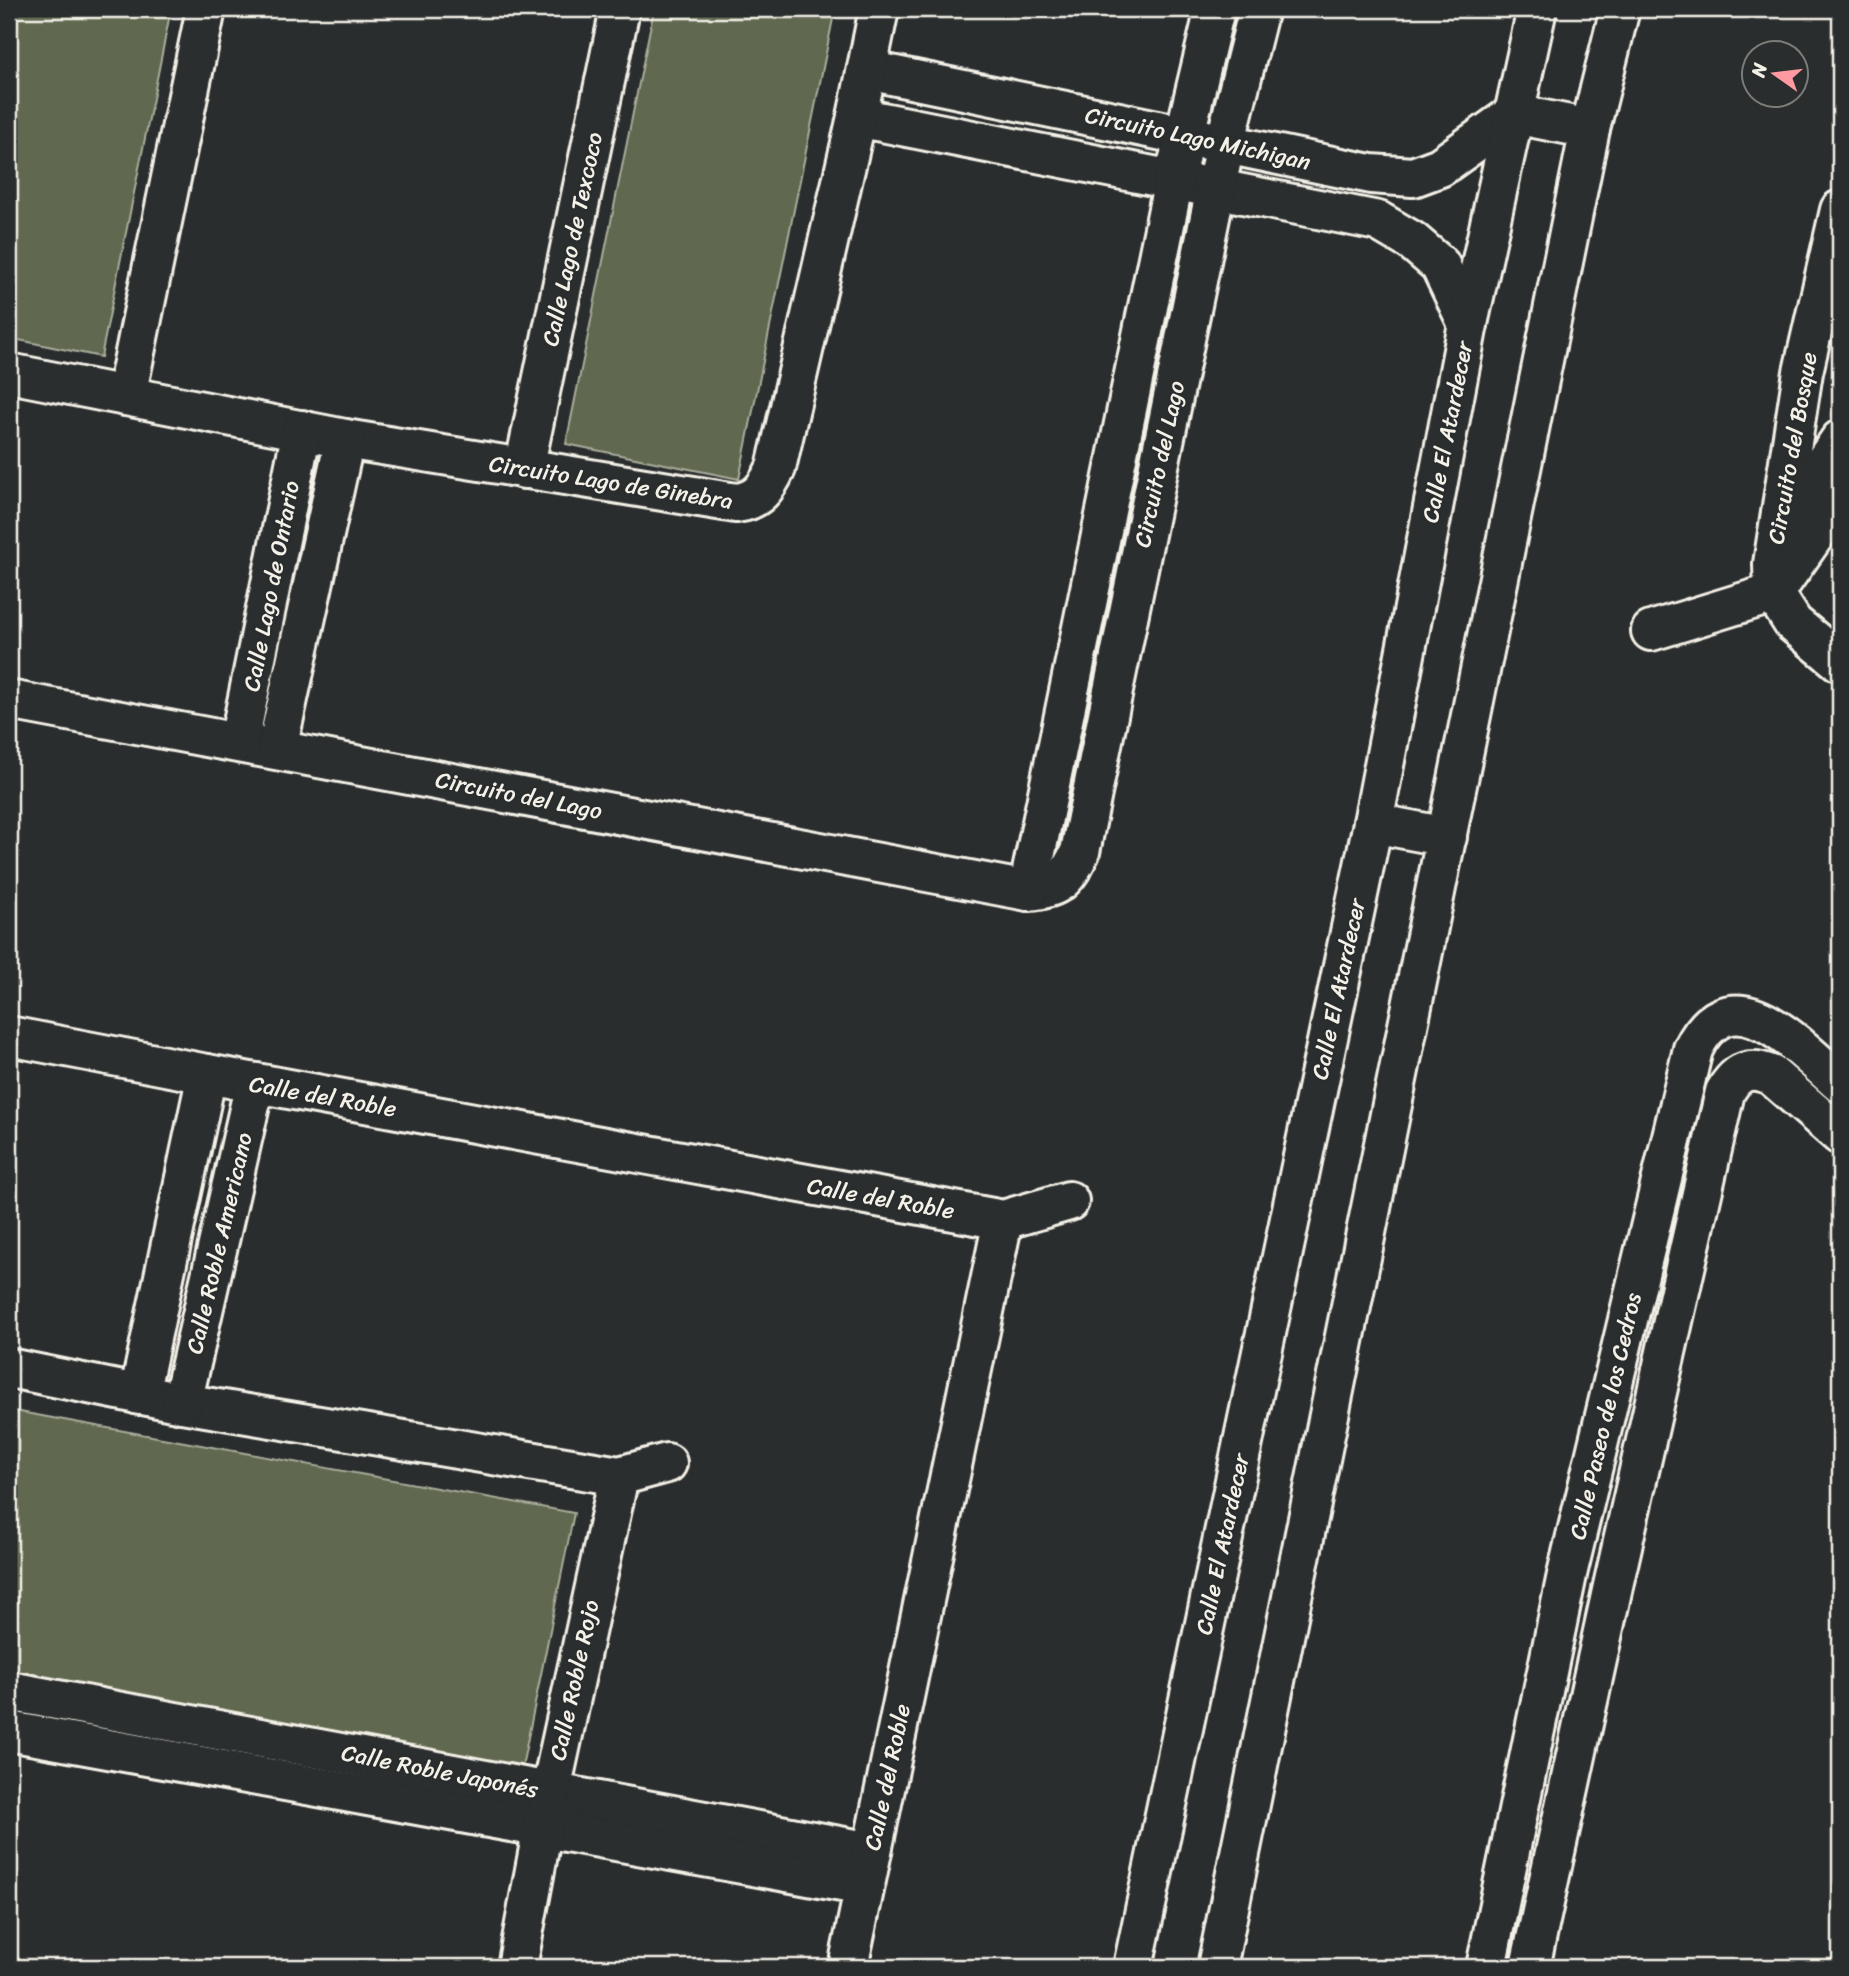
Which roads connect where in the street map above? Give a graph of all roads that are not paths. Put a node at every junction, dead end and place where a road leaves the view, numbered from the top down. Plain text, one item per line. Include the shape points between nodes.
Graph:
1 (206, 9) edge
2 (620, 9) edge
3 (879, 9) edge
4 (1215, 9) edge
5 (1259, 9) edge
6 (1537, 9) edge
7 (1620, 9) edge
8 (867, 70) junction
9 (1514, 114) junction
10 (857, 117) junction
11 (1590, 129) junction
12 (1184, 135) junction
13 (1225, 144) junction
14 (1174, 180) junction
15 (1216, 188) junction
16 (1840, 210) edge
17 (1468, 324) junction
18 (9, 373) edge
19 (126, 396) junction
20 (302, 430) junction
21 (345, 439) junction
22 (1840, 440) edge
23 (524, 470) junction
24 (1840, 499) edge
25 (1776, 532) junction
26 (1774, 593) junction
27 (1651, 631) dead end
28 (1840, 662) edge
29 (9, 700) edge
30 (239, 742) junction
31 (277, 749) junction
32 (1373, 823) junction
33 (1447, 837) junction
34 (1028, 891) junction
35 (1725, 1017) junction
36 (9, 1036) edge
37 (1745, 1072) junction
38 (207, 1074) junction
39 (255, 1083) junction
40 (1840, 1083) edge
41 (1840, 1135) edge
42 (1069, 1201) dead end
43 (1003, 1220) junction
44 (9, 1368) edge
45 (139, 1395) junction
46 (182, 1403) junction
47 (667, 1463) dead end
48 (619, 1476) junction
49 (1568, 1570) junction
50 (1613, 1586) junction
51 (9, 1691) edge
52 (165, 1720) junction
53 (9, 1731) edge
54 (155, 1758) junction
55 (546, 1810) junction
56 (868, 1869) junction
57 (517, 1967) edge
58 (848, 1967) edge
59 (1133, 1967) edge
60 (1217, 1967) edge
61 (1486, 1967) edge
62 (1530, 1967) edge

1 - 19 street
2 - 23 street, Calle Lago de Texcoco
3 - 8 street, Circuito Lago de Ginebra
4 - 12 street, Circuito del Lago
5 - 13 street, Circuito del Lago
6 - 9 street, Calle El Atardecer
7 - 11 street
8 - 10 street, Circuito Lago de Ginebra
8 - 12 street, Circuito Lago Michigan
9 - 11 street
9 - 13 street, Circuito Lago Michigan via 1440,167 1413,177 1371,174
9 - 17 street, Calle El Atardecer
10 - 14 street, Circuito Lago Michigan
10 - 23 street, Circuito Lago de Ginebra via 776,468 758,496 736,503
11 - 33 street
12 - 13 street, Circuito Lago Michigan
12 - 14 street, Circuito del Lago
13 - 15 street, Circuito del Lago
14 - 15 street, Circuito Lago Michigan
14 - 34 street, Circuito del Lago
15 - 17 street, Circuito Lago Michigan via 1378,221 1440,265
15 - 34 street, Circuito del Lago via 1080,852 1062,880 1048,890
16 - 25 street, Circuito del Bosque via 1803,372
17 - 32 street, Calle El Atardecer
18 - 19 street, Circuito Lago de Ginebra
19 - 20 street, Circuito Lago de Ginebra
20 - 21 street, Circuito Lago de Ginebra
20 - 30 street, Calle Lago de Ontario
21 - 23 street, Circuito Lago de Ginebra
21 - 31 street, Calle Lago de Ontario
22 - 25 street
24 - 26 street
25 - 26 street, Circuito del Bosque
26 - 27 street
26 - 28 street via 1793,624
29 - 30 street, Circuito del Lago
30 - 31 street, Circuito del Lago
31 - 34 street, Circuito del Lago
32 - 33 street
32 - 59 street, Calle El Atardecer
33 - 60 street
35 - 37 street
35 - 40 street via 1738,1013 1777,1028
35 - 49 street, Calle Paseo de los Cedros via 1711,1023 1693,1049
36 - 38 street, Calle del Roble
37 - 41 street via 1772,1075
37 - 50 street, Calle Paseo de los Cedros via 1732,1079 1725,1093
38 - 39 street, Calle del Roble
38 - 45 street, Calle Roble Americano
39 - 43 street, Calle del Roble
39 - 46 street, Calle Roble Americano
42 - 43 street
43 - 56 street, Calle del Roble
44 - 45 street
45 - 46 street
46 - 48 street
47 - 48 street
48 - 55 street, Calle Roble Rojo
49 - 50 street
49 - 61 street, Calle Paseo de los Cedros
50 - 62 street, Calle Paseo de los Cedros
51 - 52 street, Calle Roble Japonés
52 - 54 street
52 - 55 street, Calle Roble Japonés
53 - 54 street, Calle Roble Japonés
54 - 55 street, Calle Roble Japonés
55 - 56 street, Calle Roble Japonés
55 - 57 street, Calle Roble Rojo
56 - 58 street, Calle del Roble

